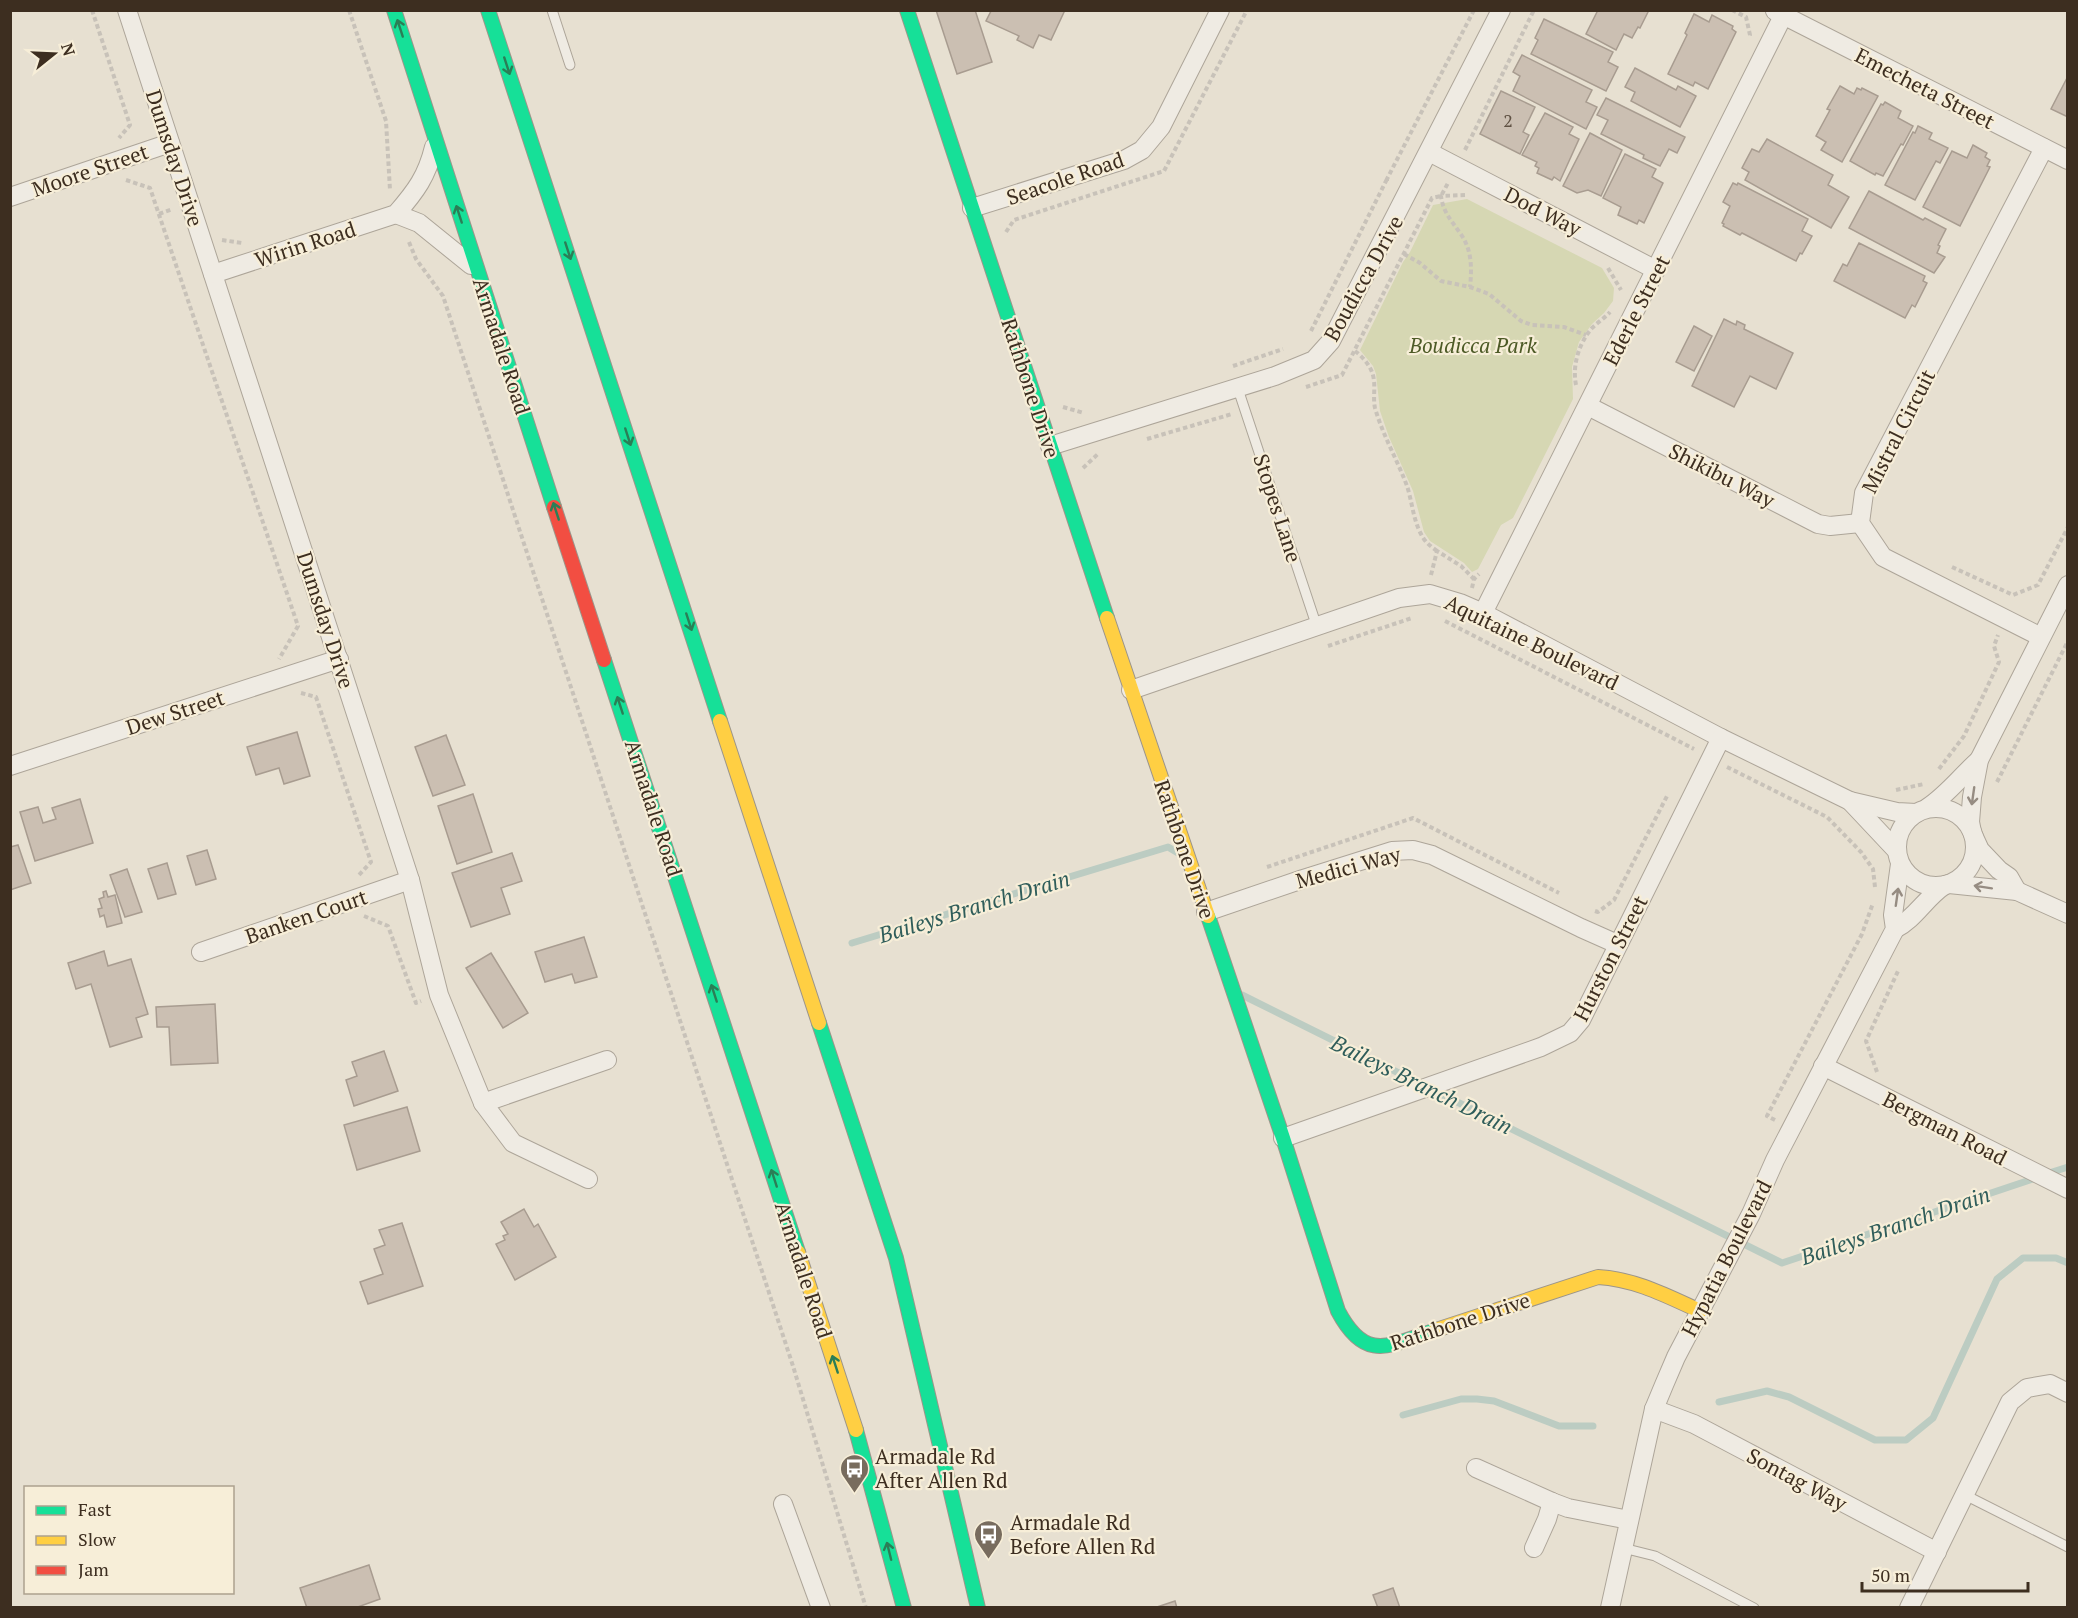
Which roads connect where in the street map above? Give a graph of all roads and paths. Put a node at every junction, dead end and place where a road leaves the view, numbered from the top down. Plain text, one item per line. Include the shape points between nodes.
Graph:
1 (92, 10) edge
2 (127, 10) edge
3 (349, 10) edge
4 (394, 10) edge
5 (488, 10) edge
6 (552, 10) edge
7 (907, 10) edge
8 (1220, 10) edge
9 (1247, 10) edge
10 (1502, 10) edge
11 (1534, 10) edge
12 (1778, 13) edge
13 (570, 65) dead end
14 (436, 139) junction
15 (171, 143) junction
16 (2044, 148) junction
17 (1429, 152) junction
18 (2067, 159) edge
19 (118, 160) junction
20 (1457, 166) junction
21 (1388, 179) dead end
22 (1441, 196) junction
23 (10, 197) edge
24 (991, 202) junction
25 (972, 208) junction
26 (396, 214) junction
27 (217, 236) dead end
28 (244, 243) dead end
29 (1404, 254) junction
30 (477, 270) junction
31 (1656, 270) junction
32 (213, 274) junction
33 (1470, 287) junction
34 (1586, 335) dead end
35 (1305, 338) dead end
36 (1288, 347) dead end
37 (1354, 351) junction
38 (1233, 366) dead end
39 (1238, 389) junction
40 (1300, 389) dead end
41 (1059, 397) dead end
42 (1588, 406) junction
43 (1245, 409) junction
44 (1089, 415) dead end
45 (1143, 440) dead end
46 (1050, 446) junction
47 (1109, 450) dead end
48 (1078, 473) dead end
49 (1860, 523) junction
50 (2067, 527) edge
51 (1437, 550) junction
52 (1951, 566) dead end
53 (1421, 575) dead end
54 (1474, 579) dead end
55 (2067, 585) edge
56 (2013, 595) junction
57 (1483, 613) junction
58 (1419, 616) dead end
59 (2004, 618) junction
60 (1443, 620) dead end
61 (1317, 627) junction
62 (2041, 637) junction
63 (2067, 641) edge
64 (1322, 648) dead end
65 (339, 659) junction
66 (284, 677) junction
67 (1131, 690) junction
68 (1721, 738) junction
69 (1711, 758) junction
70 (1979, 760) junction
71 (10, 766) edge
72 (1933, 777) junction
73 (1996, 784) dead end
74 (1952, 787) junction
75 (1671, 789) dead end
76 (1850, 801) junction
77 (1885, 810) junction
78 (1922, 811) junction
79 (1875, 828) junction
80 (1973, 834) junction
81 (1862, 852) junction
82 (1899, 858) junction
83 (1268, 867) dead end
84 (410, 880) junction
85 (1947, 885) junction
86 (2017, 891) junction
87 (1567, 897) dead end
88 (352, 900) junction
89 (1588, 907) dead end
90 (1206, 912) junction
91 (2067, 914) edge
92 (1894, 929) junction
93 (1617, 944) junction
94 (201, 952) dead end
95 (1901, 965) dead end
96 (439, 995) junction
97 (606, 1060) dead end
98 (1823, 1066) junction
99 (1887, 1077) dead end
100 (483, 1103) junction
101 (1792, 1128) junction
102 (1282, 1138) junction
103 (588, 1179) dead end
104 (2067, 1189) edge
105 (1700, 1311) junction
106 (2067, 1393) edge
107 (1654, 1409) junction
108 (1476, 1468) dead end
109 (1965, 1496) junction
110 (1552, 1503) junction
111 (783, 1504) dead end
112 (1629, 1520) junction
113 (2067, 1546) edge
114 (1534, 1548) dead end
115 (1623, 1548) junction
116 (1937, 1552) junction
117 (821, 1608) edge
118 (866, 1608) edge
119 (904, 1608) edge
120 (978, 1608) edge
121 (1610, 1608) edge
122 (1754, 1608) edge
123 (1909, 1608) edge

1 - 19 path via 130,125 114,146
2 - 15 street, Dumsday Drive
3 - 26 path via 386,121
14 -> 4 main road, Armadale Road
5 -> 120 main road via 896,1258
6 - 13 lane
7 - 25 main road, Rathbone Drive
8 - 24 street, Seacole Road via 1161,127 1142,150 1124,160
9 - 24 path via 1164,171 1014,220 1003,238
10 - 17 street, Boudicca Drive
11 - 20 path
12 - 16 street, Emecheta Street
12 - 31 street, Ederle Street
14 - 26 street via 429,168 417,190
30 -> 14 main road, Armadale Road
15 - 19 street, Moore Street
15 - 32 street, Dumsday Drive
16 - 18 street, Emecheta Street
16 - 49 street, Mistral Circuit via 1864,493
17 - 20 street, Dod Way
17 - 39 street, Boudicca Drive via 1331,341 1314,360
19 - 23 street, Moore Street
19 - 66 path via 123,179 150,188 298,626 279,657
20 - 22 path
20 - 31 street, Dod Way
21 - 35 path
22 - 29 path via 1432,198
22 - 33 path via 1447,217 1468,248 1472,265
24 - 25 street, Seacole Road
25 - 46 main road, Rathbone Drive
26 - 30 street via 419,224
26 - 32 street, Wirin Road
26 - 118 path via 416,258 443,296 793,1366
27 - 28 path via 224,241
29 - 33 path via 1441,281
29 - 37 path
119 -> 30 main road, Armadale Road via 860,1441
31 - 42 street, Ederle Street
32 - 65 street, Dumsday Drive
33 - 34 path via 1489,294 1521,321 1564,327
36 - 38 path
37 - 40 path via 1342,375
37 - 51 path via 1372,373 1374,402 1406,485 1417,527 1427,544
39 - 43 lane, Stopes Lane
39 - 46 street, Boudicca Drive
41 - 44 path via 1063,408
42 - 49 street, Shikibu Way via 1818,524
42 - 57 street, Ederle Street
43 - 45 path
43 - 61 lane, Stopes Lane
46 - 67 main road, Rathbone Drive
47 - 48 path via 1098,453
49 - 59 street, Mistral Circuit via 1882,557
50 - 56 path via 2038,585
51 - 53 path via 1432,575
51 - 54 path
52 - 56 path
55 - 62 street
56 - 59 path
57 - 61 street, Aquitaine Boulevard via 1430,594 1399,598
57 - 68 street, Aquitaine Boulevard
58 - 64 path
59 - 62 street, Mistral Circuit
59 - 72 path via 1994,646 1999,662 1964,736
60 - 69 path
61 - 67 street, Aquitaine Boulevard
62 - 70 street
63 - 73 path
65 - 66 street, Dew Street
65 - 84 street, Dumsday Drive
66 - 71 street, Dew Street
66 - 88 path via 287,689 316,696 371,862 346,888
67 - 90 main road, Rathbone Drive
68 - 69 street, Hurston Street
68 - 76 street, Aquitaine Boulevard
69 - 81 path via 1827,817
69 - 93 street, Hurston Street
70 - 74 street
70 -> 80 street via 1972,797
72 - 74 path
72 - 77 path via 1922,786 1895,790
74 - 78 street
75 - 89 path via 1614,900 1598,912
76 - 77 street
76 - 79 street
77 - 78 street
78 - 80 street via 1938,807 1948,810 1958,815
78 - 82 street via 1901,829 1897,840
79 - 81 path
79 - 82 street
80 - 85 street via 1971,866
80 - 86 street via 1980,850 2009,877
81 - 101 path via 1873,869 1876,894 1866,924 1767,1116
82 - 85 street via 1908,875 1919,883
92 -> 82 street, Hypatia Boulevard
83 - 87 path via 1413,818
84 - 88 street, Banken Court
84 - 96 street, Dumsday Drive
86 -> 85 street
85 - 92 street, Hypatia Boulevard via 1927,899 1907,923
86 - 91 street
88 - 94 street, Banken Court
88 - 96 path via 357,914 388,926 416,1003
90 - 93 street, Medici Way via 1381,855 1413,850 1432,855
90 - 102 main road, Rathbone Drive
92 - 98 street, Hypatia Boulevard
93 - 102 street, Hurston Street via 1589,1006 1570,1033
95 - 99 path via 1866,1041 1877,1072
96 - 100 street, Dumsday Drive
97 - 100 street
98 - 101 street, Hypatia Boulevard
98 - 104 street, Bergman Road
100 - 103 street, Dumsday Drive via 513,1143
101 - 105 street, Hypatia Boulevard
102 - 105 main road, Rathbone Drive via 1338,1311 1349,1332 1364,1345 1385,1347 1598,1277 1634,1283
105 - 107 street, Hypatia Boulevard
106 - 109 street via 2050,1384 2027,1388 2010,1402
107 - 112 street, Hypatia Boulevard
107 - 116 street, Sontag Way via 1694,1424
108 - 110 street
109 - 113 lane
109 - 116 street
110 - 112 street
110 - 114 street
111 - 117 street
112 - 115 street, Hypatia Boulevard
115 - 121 street, Hypatia Boulevard
115 - 122 lane via 1655,1557
116 - 123 street

